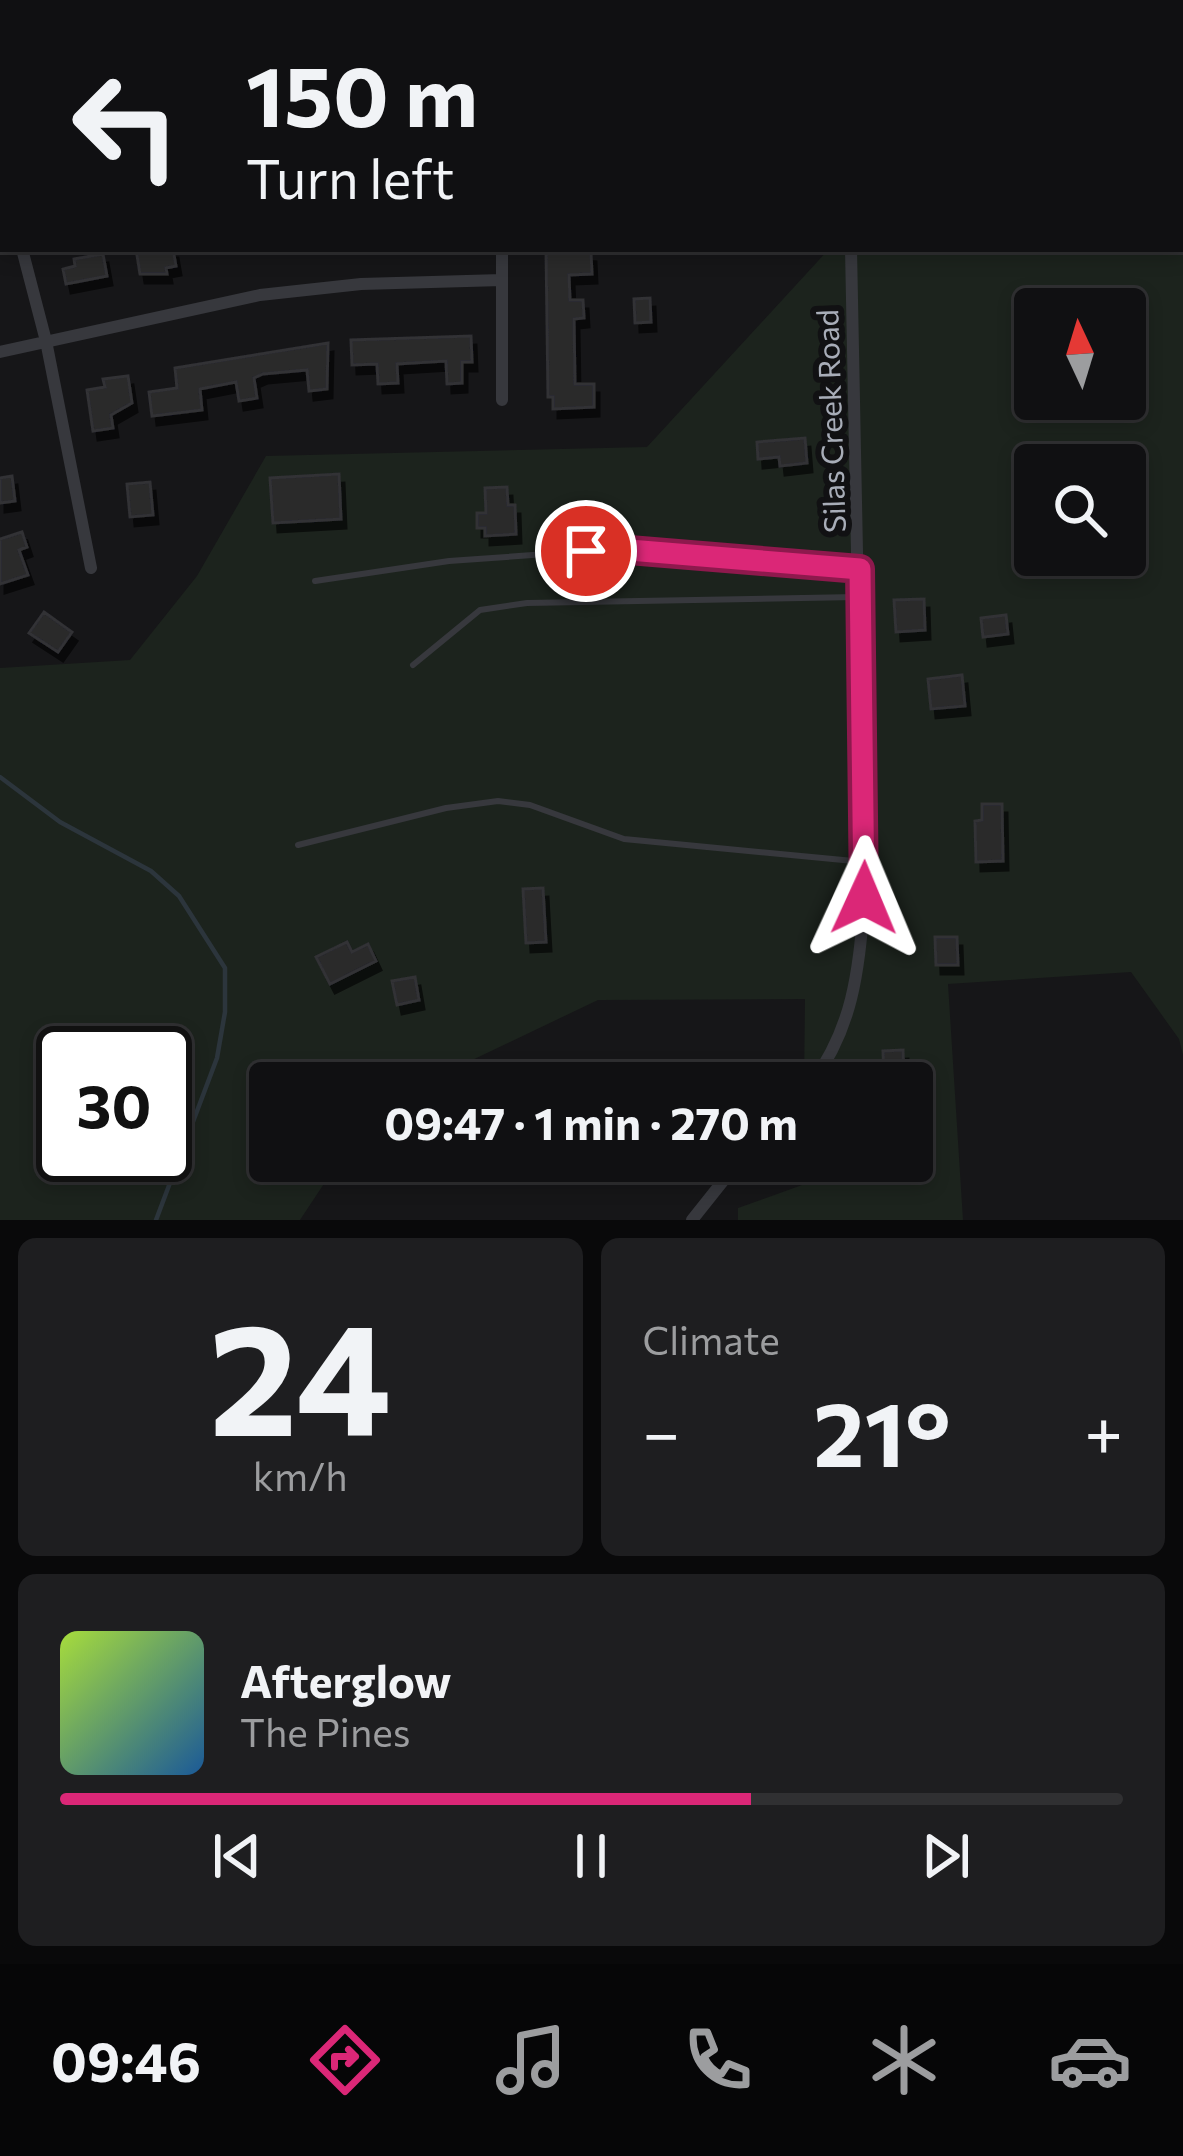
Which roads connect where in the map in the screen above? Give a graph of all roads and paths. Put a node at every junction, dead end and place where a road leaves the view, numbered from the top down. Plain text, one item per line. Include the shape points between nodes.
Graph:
1 (23, 252) edge
2 (502, 252) edge
3 (851, 252) edge
4 (502, 280) junction
5 (46, 341) junction
6 (0, 352) edge
7 (502, 400) dead end
8 (91, 568) dead end
9 (860, 569) junction
10 (315, 581) dead end
11 (861, 596) junction
12 (413, 665) dead end
13 (298, 844) dead end
14 (865, 862) junction
15 (827, 1062) edge
16 (722, 1182) edge
17 (692, 1220) edge

1 - 5 street
2 - 4 street
3 - 9 street, Silas Creek Road
4 - 5 street via 260,295
4 - 7 street
5 - 6 street
5 - 8 street
9 - 10 lane via 617,549
9 - 11 street, Silas Creek Road
11 - 12 lane via 479,610
11 - 14 street, Silas Creek Road
13 - 14 lane via 498,801 624,839
14 - 15 street, Silas Creek Road via 852,1009
16 - 17 street

